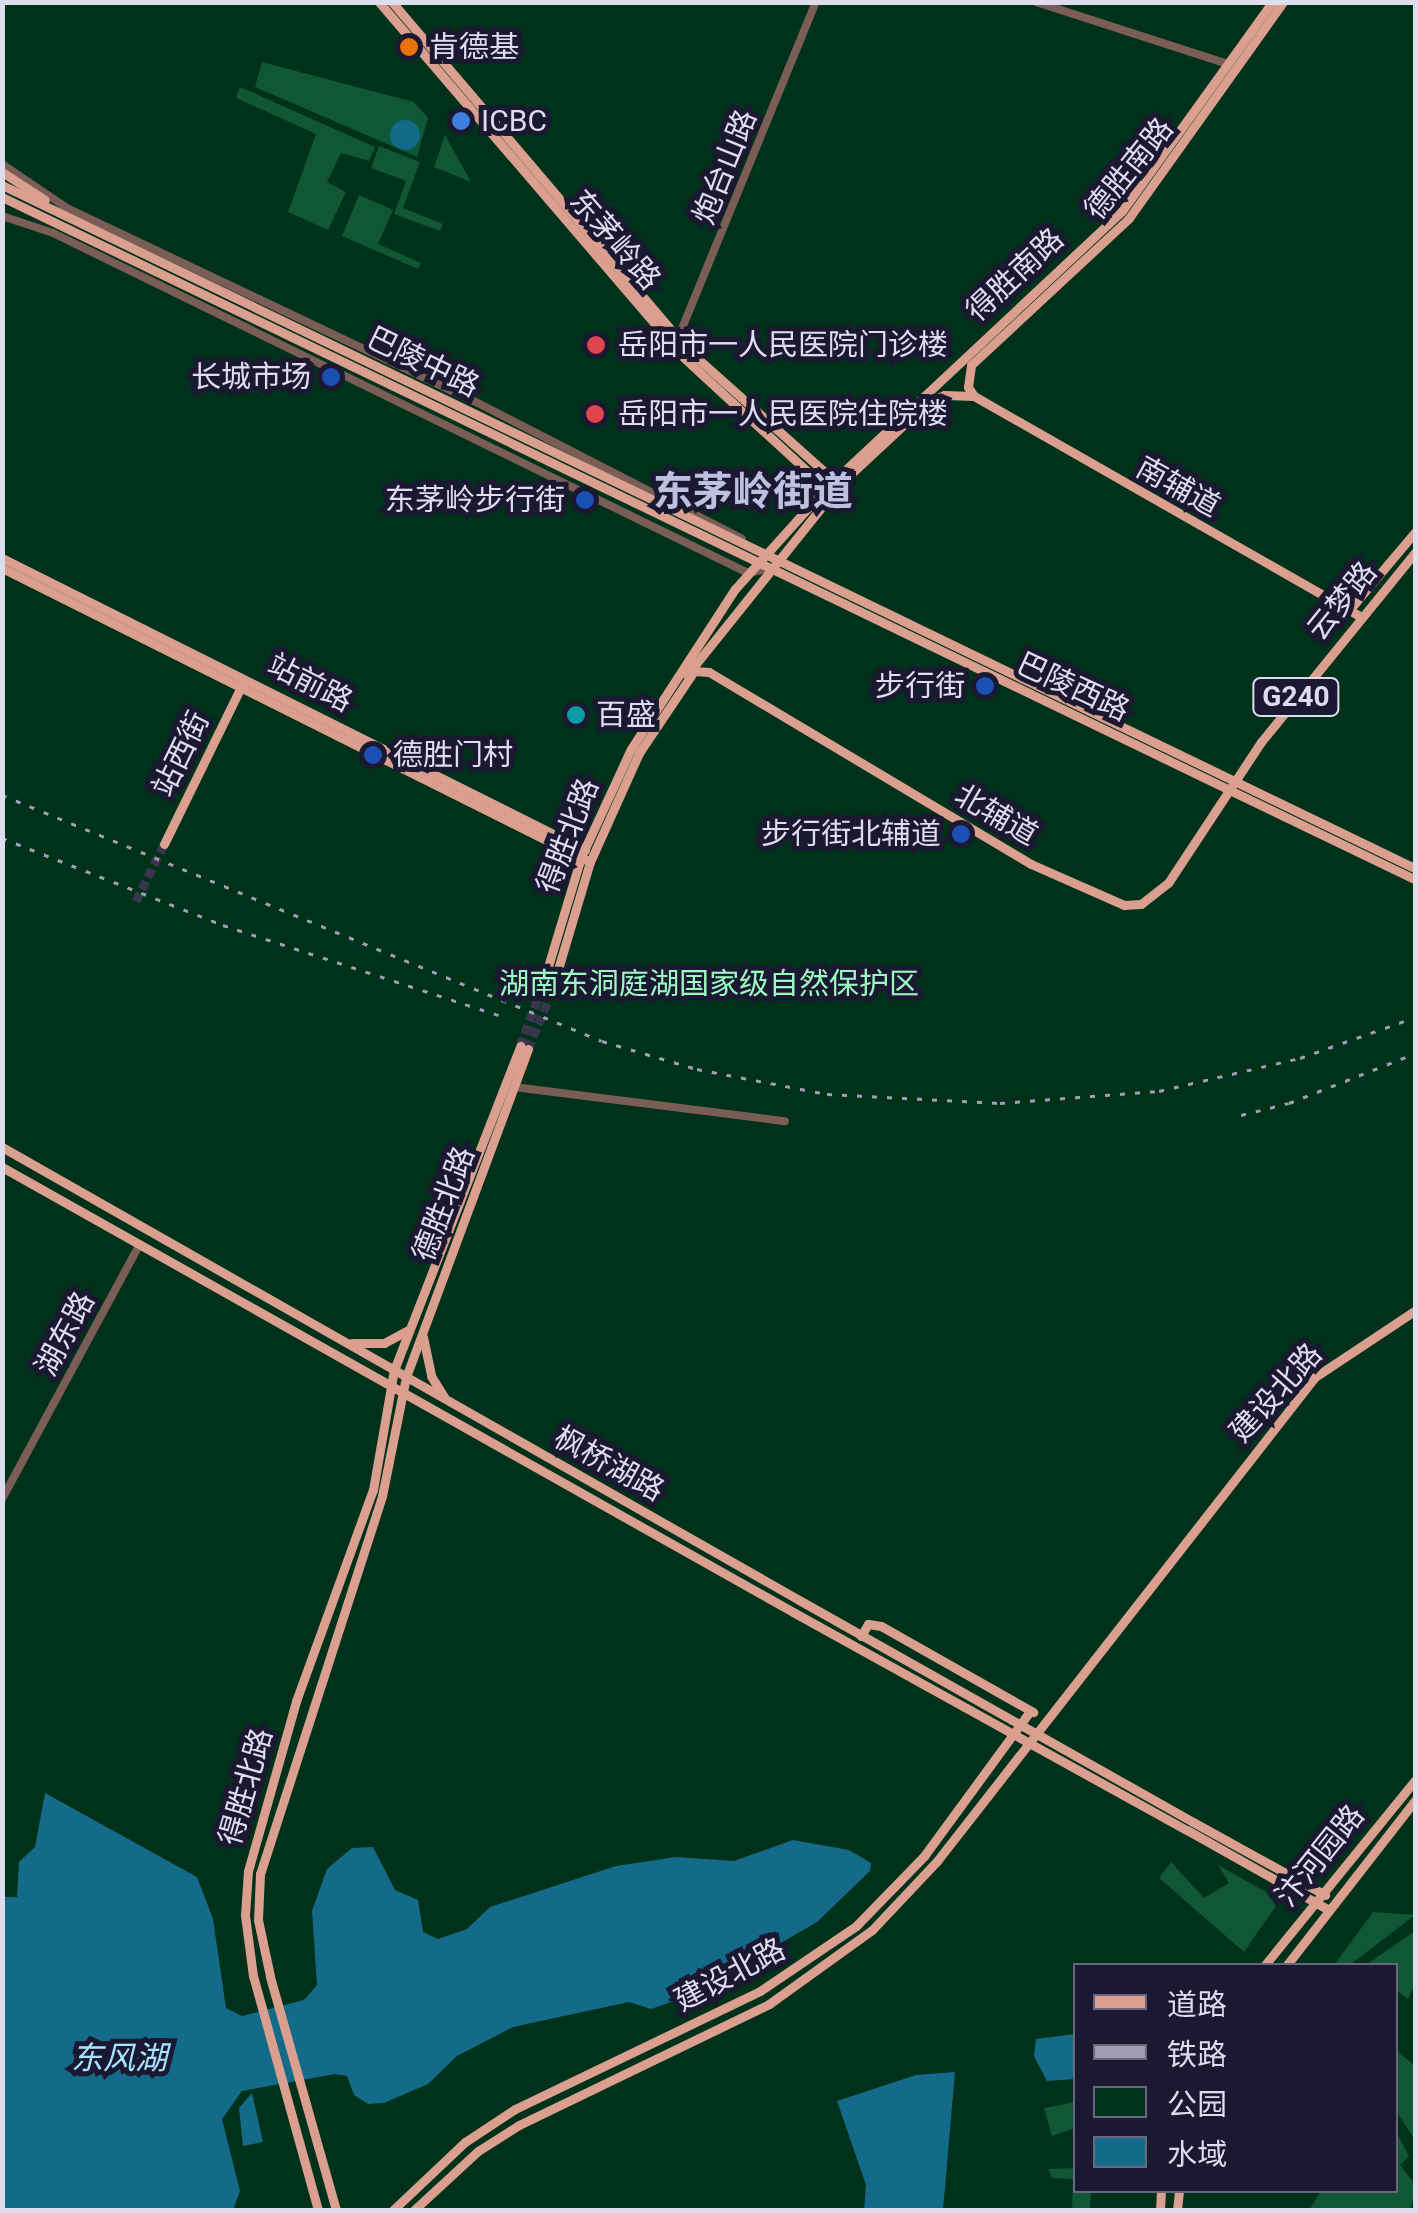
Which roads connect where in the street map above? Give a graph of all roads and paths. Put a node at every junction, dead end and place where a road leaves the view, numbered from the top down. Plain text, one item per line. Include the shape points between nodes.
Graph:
1 (379, 2) edge
2 (392, 2) edge
3 (816, 2) edge
4 (1036, 2) edge
5 (1272, 2) edge
6 (1283, 2) edge
7 (1228, 64) junction
8 (2, 164) edge
9 (2, 172) edge
10 (2, 184) edge
11 (2, 199) edge
12 (63, 214) junction
13 (2, 216) edge
14 (676, 343) junction
15 (306, 346) junction
16 (320, 364) junction
17 (366, 375) junction
18 (373, 390) junction
19 (974, 396) junction
20 (832, 487) junction
21 (1416, 531) edge
22 (1416, 551) edge
23 (2, 558) edge
24 (720, 558) junction
25 (757, 561) junction
26 (769, 566) junction
27 (2, 568) edge
28 (734, 589) junction
29 (1350, 608) junction
30 (1360, 616) junction
31 (704, 632) junction
32 (704, 650) junction
33 (709, 672) junction
34 (686, 675) junction
35 (670, 682) junction
36 (242, 686) junction
37 (1233, 785) junction
38 (164, 844) tunnel mouth
39 (1371, 853) junction
40 (587, 856) junction
41 (1416, 869) edge
42 (1416, 880) edge
43 (545, 995) tunnel mouth
44 (514, 1087) junction
45 (785, 1121) dead end
46 (2, 1147) edge
47 (2, 1167) edge
48 (140, 1244) junction
49 (1416, 1310) edge
50 (410, 1328) junction
51 (423, 1331) junction
52 (348, 1342) junction
53 (394, 1370) junction
54 (406, 1377) junction
55 (391, 1384) junction
56 (404, 1391) junction
57 (445, 1399) junction
58 (2, 1499) edge
59 (862, 1636) junction
60 (1030, 1710) junction
61 (1044, 1718) junction
62 (1416, 1779) edge
63 (1416, 1799) edge
64 (1383, 1818) junction
65 (1190, 1826) junction
66 (1394, 1827) junction
67 (1322, 1893) junction
68 (1336, 1900) junction
69 (1315, 1902) junction
70 (1329, 1910) junction
71 (1266, 1963) edge
72 (1288, 1963) edge
73 (318, 2210) edge
74 (336, 2210) edge
75 (393, 2210) edge
76 (414, 2210) edge

1 - 14 main road, 东茅岭路
2 - 14 main road, 东茅岭路
3 - 14 street, 炮台山路
4 - 7 street
5 - 7 main road, 得胜南路
6 - 19 main road, 德胜南路 via 1130,218 971,365 968,387
7 - 20 main road, 得胜南路 via 1122,211
8 - 25 street via 67,208 474,401
9 - 12 main road, 巴陵中路
10 - 12 main road, 巴陵中路
11 - 15 main road, 巴陵中路
12 - 25 main road, 巴陵中路
13 - 16 street via 53,234
14 - 20 main road, 东茅岭路
15 - 16 street
15 - 17 main road, 巴陵中路
16 - 18 street
17 - 18 street
17 - 25 main road, 巴陵中路
18 - 24 street
19 - 20 main road, 得胜南路 via 926,404
19 - 29 main road, 南辅道
20 - 25 main road, 得胜南路
20 - 26 main road, 得胜南路
21 - 29 main road
22 - 30 main road, 云梦路 / G240
23 - 40 main road, 站前路
24 - 25 street
24 - 28 street via 734,570
25 - 26 main road, 巴陵西路
25 - 26 street
25 - 28 main road, 得胜北路
26 - 32 main road, 得胜南路
26 - 37 main road, 巴陵西路
27 - 36 main road, 站前路
28 - 31 main road, 得胜北路
29 - 30 main road, 南辅道
30 - 37 main road, 云梦路 / G240
31 - 32 main road
31 - 35 main road, 得胜北路
32 - 33 main road
32 - 34 main road, 得胜南路
33 - 34 main road
33 - 37 main road, 北辅道 via 984,840 1124,904 1154,898
34 - 35 main road
34 - 40 main road
35 - 40 main road, 得胜北路
36 - 38 main road, 站西街
36 - 40 main road, 站前路
37 - 39 main road, 巴陵西路
39 - 41 main road
39 - 42 main road
40 - 43 main road, 得胜北路
44 - 45 street
44 - 50 main road, 德胜北路 via 524,1047
44 - 51 main road, 德胜北路
46 - 52 main road, 枫桥湖路
47 - 48 main road, 枫桥湖路
48 - 55 main road, 枫桥湖路
48 - 58 street, 湖东路
49 - 61 main road, 建设北路 via 1315,1377
50 - 52 main road via 384,1343
50 - 53 main road
51 - 54 main road, 德胜北路
51 - 57 main road via 431,1376
52 - 53 main road, 枫桥湖路
53 - 54 main road, 枫桥湖路
53 - 55 main road, 得胜北路
54 - 56 main road, 得胜北路
54 - 57 main road, 枫桥湖路
55 - 56 main road, 枫桥湖路
55 - 73 main road, 得胜北路 via 373,1490 296,1701 248,1872 245,1915 253,1976
56 - 65 main road, 枫桥湖路, bridge
56 - 74 main road, 得胜北路 via 382,1496 260,1874 258,1920 270,1976
57 - 59 main road, 枫桥湖路, bridge
59 - 60 main road via 868,1624 881,1626
59 - 65 main road, 枫桥湖路, bridge
60 - 61 main road
60 - 75 main road, 建设北路 via 924,1856 856,1926 760,1992 514,2109 465,2142
61 - 76 main road, 建设北路 via 938,1861 852,1947 769,2004 519,2125 478,2151
62 - 64 main road, 汴河园路
63 - 66 main road, 汴河园路
64 - 66 main road via 1386,1829
64 - 67 main road, 汴河园路
65 - 67 main road
65 - 69 main road
66 - 68 main road, 汴河园路
67 - 68 main road
67 - 69 main road, 汴河园路
68 - 70 main road, 汴河园路
69 - 70 main road
69 - 71 main road, 汴河园路
70 - 72 main road, 汴河园路

